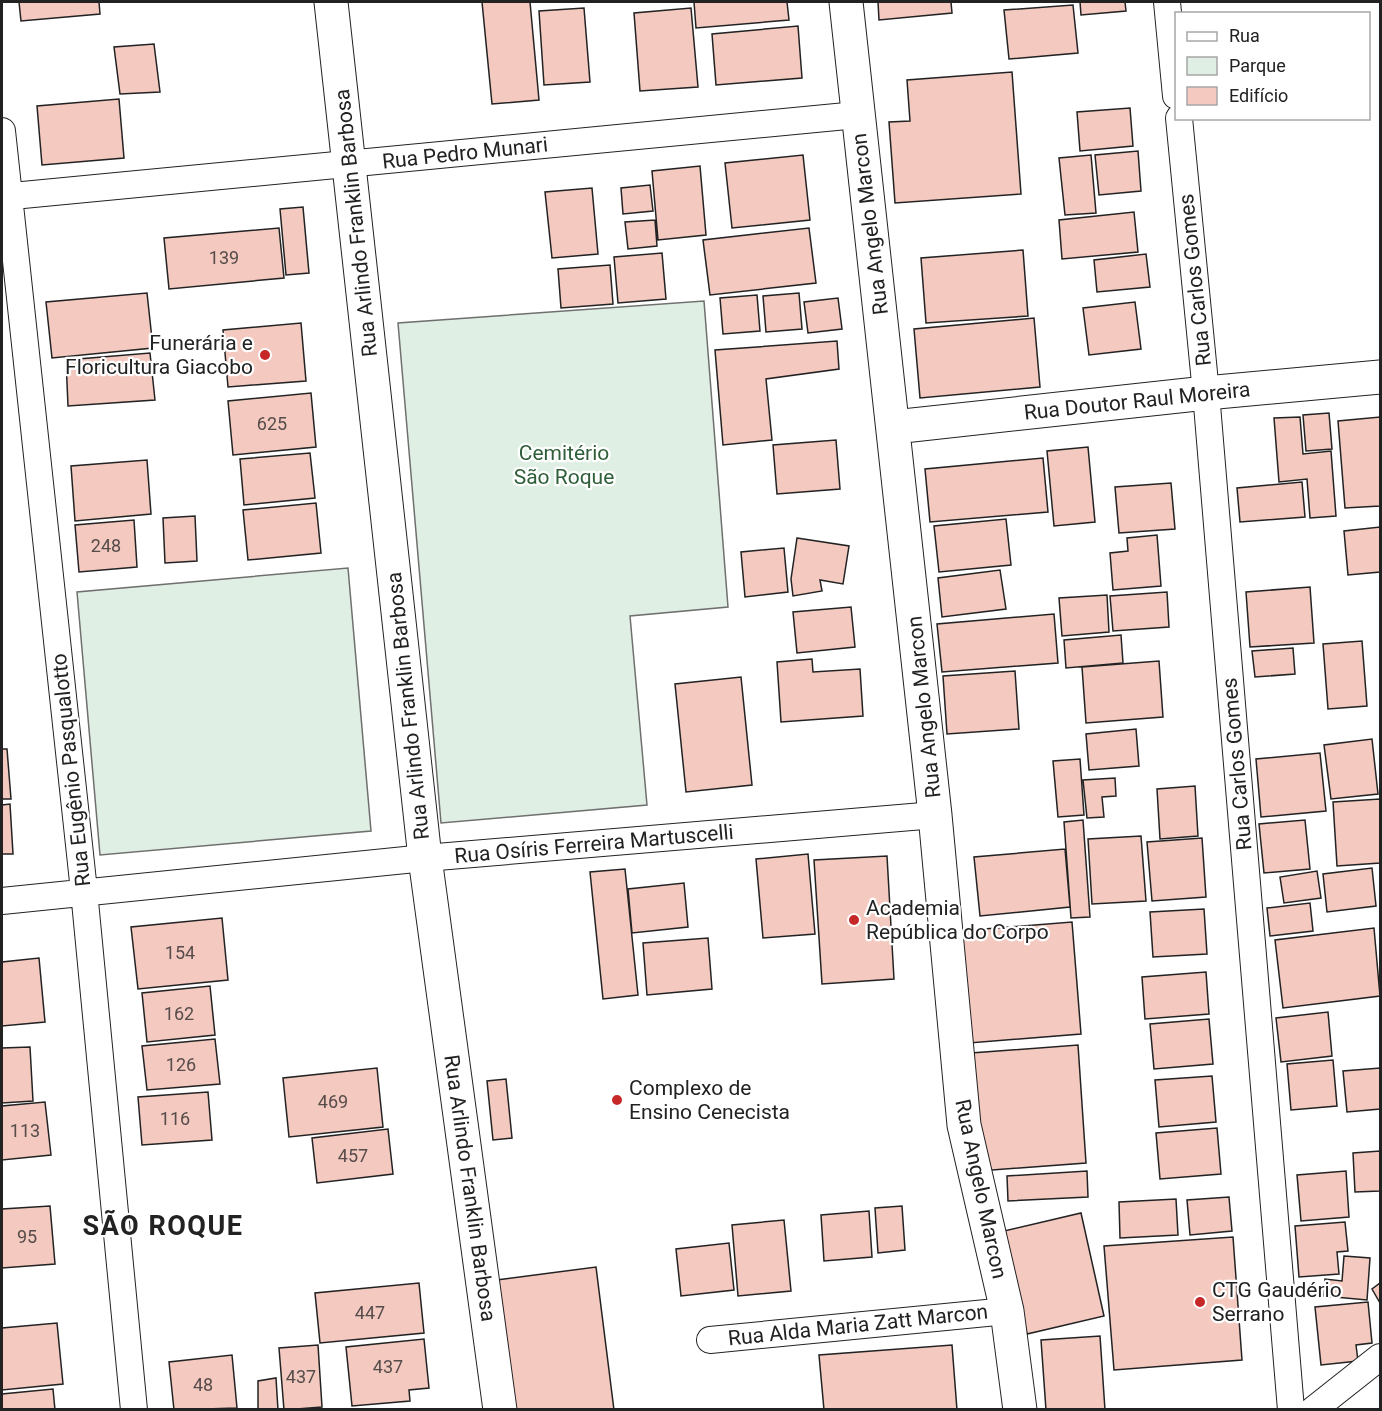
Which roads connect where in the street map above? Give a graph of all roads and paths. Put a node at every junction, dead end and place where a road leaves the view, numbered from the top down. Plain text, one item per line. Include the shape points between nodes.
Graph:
1 (330, 2) edge
2 (846, 2) edge
3 (1167, 2) edge
4 (1175, 86) edge
5 (857, 115) junction
6 (1179, 120) edge
7 (2, 131) edge
8 (350, 165) junction
9 (5, 197) edge
10 (1380, 377) edge
11 (1206, 393) junction
12 (894, 427) junction
13 (936, 815) junction
14 (425, 858) junction
15 (84, 891) junction
16 (2, 901) edge
17 (1007, 1311) junction
18 (710, 1340) dead end
19 (1380, 1357) edge
20 (134, 1410) edge
21 (500, 1410) edge
22 (1020, 1410) edge
23 (1291, 1410) edge
24 (1313, 1410) edge

1 - 8 street, Rua Arlindo Franklin Barbosa
2 - 5 street, Rua Angelo Marcon
3 - 4 street
5 - 8 street, Rua Pedro Munari
5 - 12 street, Rua Angelo Marcon
6 - 11 street, Rua Carlos Gomes
7 - 9 street, Rua Eugênio Pasqualotto
8 - 9 street, Rua Pedro Munari
8 - 14 street, Rua Arlindo Franklin Barbosa
9 - 15 street, Rua Eugênio Pasqualotto
10 - 11 street, Rua Doutor Raul Moreira
11 - 12 street, Rua Doutor Raul Moreira
11 - 23 street, Rua Carlos Gomes
12 - 13 street, Rua Angelo Marcon
13 - 14 street, Rua Osíris Ferreira Martuscelli
13 - 17 street, Rua Angelo Marcon via 964,1125
14 - 15 street, Rua Osíris Ferreira Martuscelli
14 - 21 street, Rua Arlindo Franklin Barbosa
15 - 16 street, Rua Osíris Ferreira Martuscelli
15 - 20 street, Rua Eugênio Pasqualotto
17 - 18 street, Rua Alda Maria Zatt Marcon
17 - 22 street, Rua Angelo Marcon
19 - 24 street

